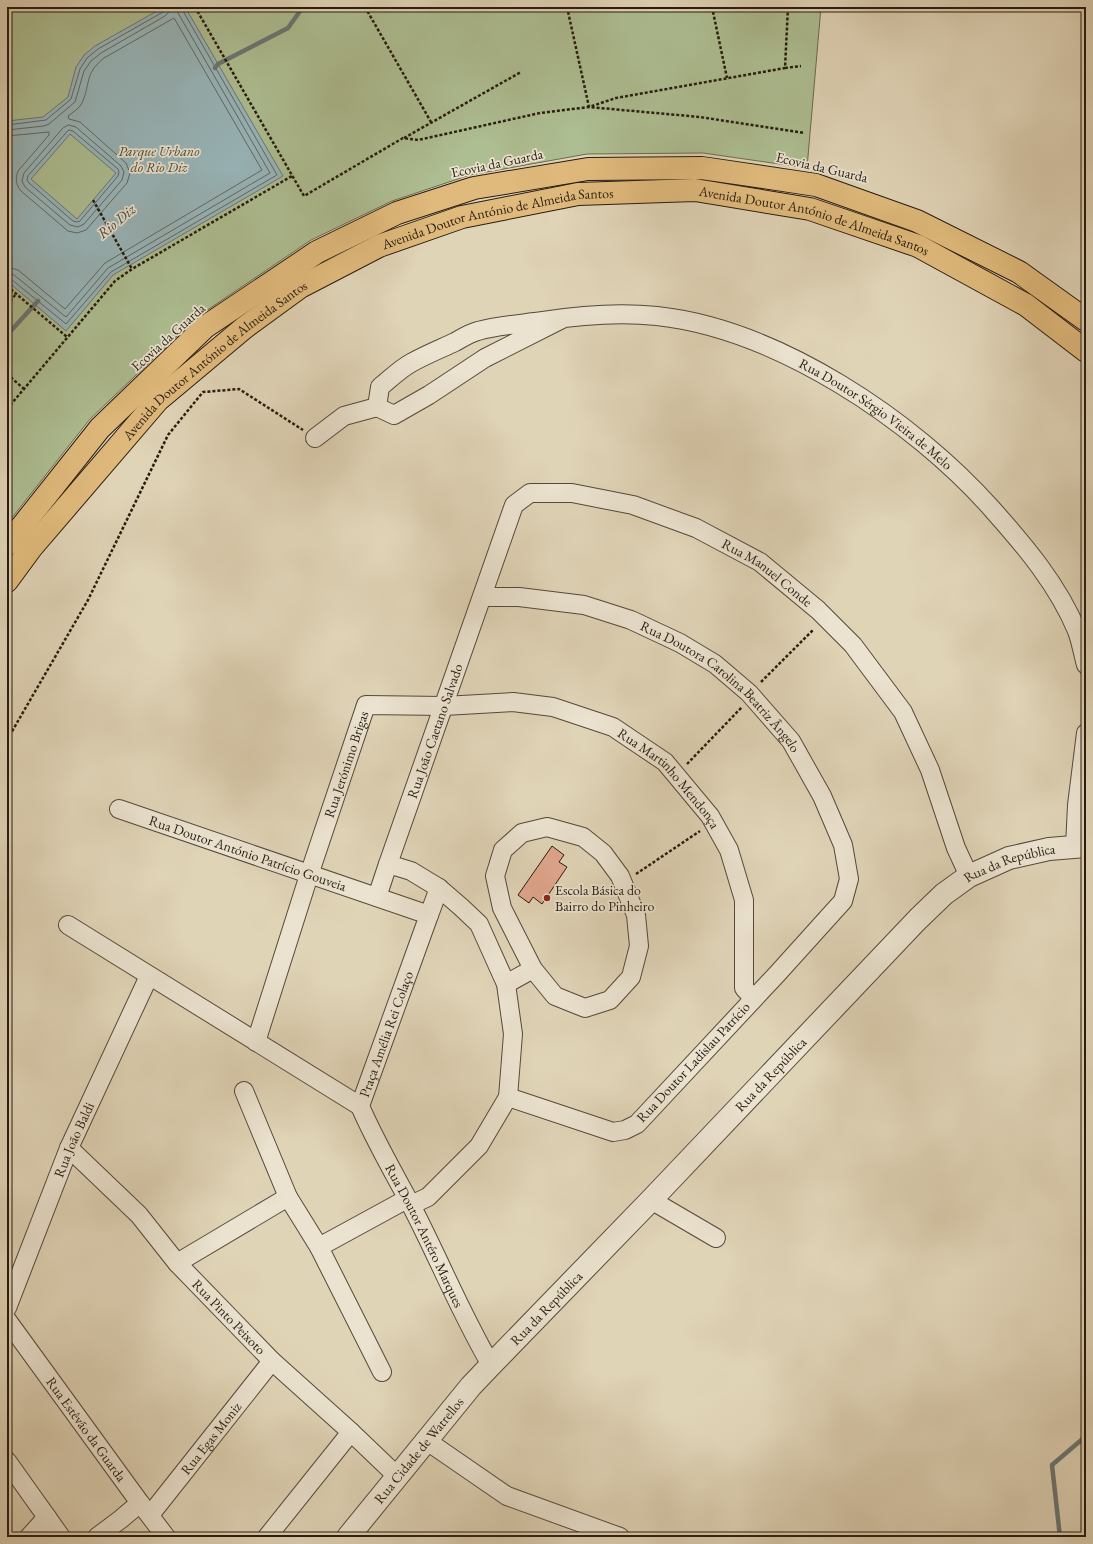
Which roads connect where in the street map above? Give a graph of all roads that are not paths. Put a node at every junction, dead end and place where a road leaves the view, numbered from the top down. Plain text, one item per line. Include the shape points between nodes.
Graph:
1 (564, 318) junction
2 (1086, 320) edge
3 (1086, 351) edge
4 (377, 407) junction
5 (315, 438) road end
6 (7, 545) edge
7 (7, 581) edge
8 (482, 597) junction
9 (1086, 665) edge
10 (444, 706) junction
11 (1086, 733) edge
12 (120, 809) dead end
13 (1081, 846) edge
14 (388, 864) junction
15 (309, 874) junction
16 (969, 876) junction
17 (439, 888) junction
18 (377, 897) junction
19 (843, 901) joint
20 (502, 908) junction
21 (429, 915) junction
22 (479, 924) junction
23 (68, 925) dead end
24 (533, 969) junction
25 (149, 976) junction
26 (506, 984) junction
27 (753, 998) junction
28 (256, 1042) junction
29 (244, 1091) dead end
30 (508, 1097) junction
31 (360, 1106) junction
32 (68, 1148) junction
33 (288, 1197) junction
34 (651, 1200) junction
35 (409, 1202) junction
36 (716, 1238) dead end
37 (319, 1247) junction
38 (177, 1263) junction
39 (7, 1308) edge
40 (7, 1320) edge
41 (272, 1361) junction
42 (491, 1365) junction
43 (382, 1372) dead end
44 (351, 1432) junction
45 (427, 1441) junction
46 (8, 1464) edge
47 (398, 1477) junction
48 (145, 1509) junction
49 (47, 1517) junction
50 (30, 1537) edge
51 (61, 1537) edge
52 (97, 1537) edge
53 (166, 1537) edge
54 (267, 1537) edge
55 (348, 1537) edge
56 (620, 1537) edge

1 - 4 street via 485,358 394,415
1 - 4 street, Rua Doutor Sérgio Vieira de Melo via 477,331 409,364 380,387
1 - 9 street, Rua Doutor Sérgio Vieira de Melo via 610,314 651,316 699,324 736,334 773,349 829,377 905,428 978,493 1012,531 1056,591 1077,632
2 - 6 highway, Avenida Doutor António de Almeida Santos via 1018,272 917,221 816,185 702,168 686,168 588,169 474,188 397,213 317,252 205,327 100,428
3 - 7 highway, Avenida Doutor António de Almeida Santos via 1026,305 918,246 810,209 695,190 578,194 462,217 379,246 300,287 244,328 158,400 32,547
4 - 5 street via 344,416
8 - 10 street, Rua João Caetano Salvado
8 - 16 street, Rua Manuel Conde via 514,505 530,493 572,493 633,505 696,528 760,562 825,617 853,645 903,712 930,770 956,848
8 - 19 street, Rua Doutora Carolina Beatriz Ângelo via 519,597 584,605 631,620 680,643 715,664 751,695 792,741 822,796 843,845 849,879
10 - 14 street, Rua João Caetano Salvado
10 - 15 street, Rua Jerónimo Brigas via 366,705
10 - 27 street, Rua Martinho Mendonça via 513,702 553,707 613,727 665,762 713,822 729,850 744,900 744,988
11 - 13 street via 1077,805
12 - 15 street, Rua Doutor António Patrício Gouveia
13 - 16 street, Rua da República via 1049,849 1009,858
14 - 17 street via 411,871
14 - 18 street
15 - 18 street, Rua Doutor António Patrício Gouveia
15 - 28 street
16 - 34 street, Rua da República via 944,894 918,919
17 - 21 street
17 - 22 street
18 - 21 street, Rua Doutor António Patrício Gouveia
19 - 27 street, Rua Doutor Ladislau Patrício
20 - 22 street
20 - 24 street
20 - 24 street via 495,876 504,850 522,833 547,827 583,837 603,853 620,876 636,915 639,946 631,977 610,1000 585,1008 555,996
21 - 31 street, Praça Amélia Rei Colaço
22 - 26 street
23 - 25 street, Praça Amélia Rei Colaço
24 - 26 street
25 - 28 street, Praça Amélia Rei Colaço
25 - 32 street, Rua João Baldi
26 - 30 street via 513,1034
27 - 30 street, Rua Doutor Ladislau Patrício via 637,1124 625,1130 613,1132
28 - 31 street, Praça Amélia Rei Colaço
29 - 33 street
30 - 35 street via 479,1146 428,1197
31 - 35 street, Rua Doutor Antéro Marques via 374,1138
32 - 38 street, Rua Pinto Peixoto via 139,1215
32 - 39 street, Rua João Baldi
33 - 37 street
33 - 38 street
34 - 36 street
34 - 42 street, Rua da República
35 - 37 street
35 - 42 street, Rua Doutor Antéro Marques
37 - 43 street
38 - 41 street, Rua Pinto Peixoto
40 - 48 street, Rua Estêvão da Guarda
41 - 44 street, Rua Pinto Peixoto
41 - 48 street, Rua Egas Moniz
42 - 45 street, Rua Cidade de Watrellos
44 - 47 street, Rua Pinto Peixoto
44 - 54 street
45 - 47 street, Rua Cidade de Watrellos
45 - 56 street via 507,1496
46 - 49 street
47 - 55 street, Rua Cidade de Watrellos
48 - 52 street, Rua Egas Moniz via 121,1519
48 - 53 street, Rua Estêvão da Guarda
49 - 50 street
49 - 51 street

